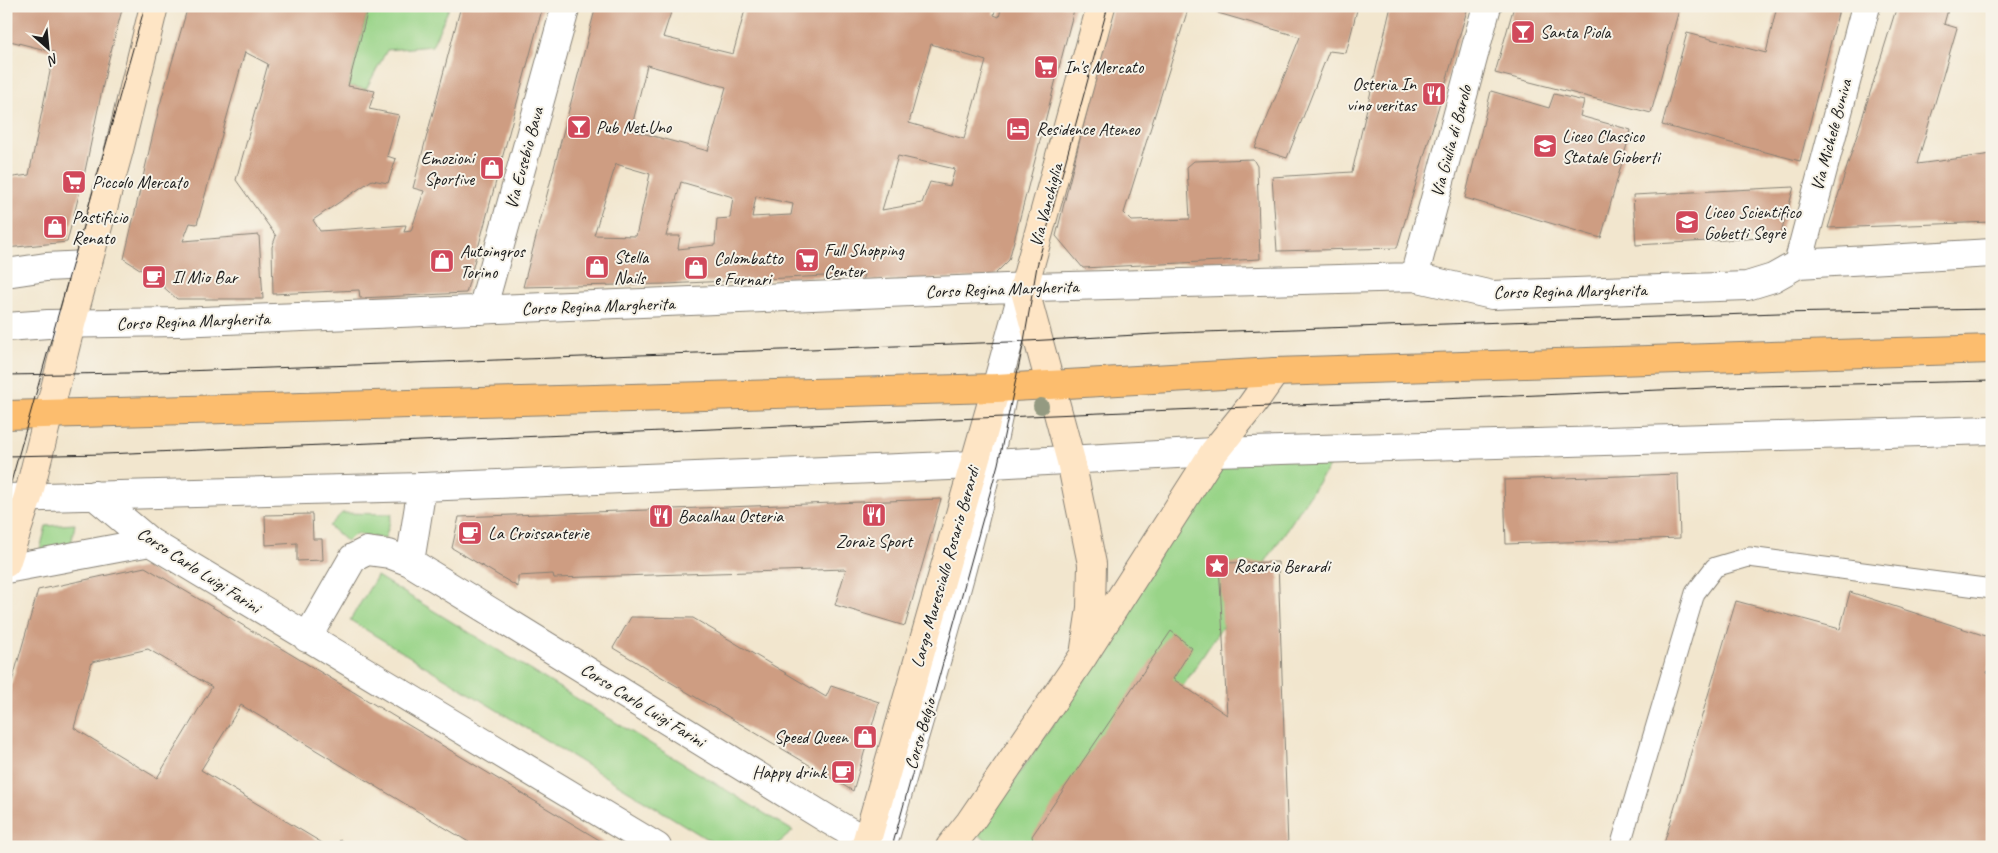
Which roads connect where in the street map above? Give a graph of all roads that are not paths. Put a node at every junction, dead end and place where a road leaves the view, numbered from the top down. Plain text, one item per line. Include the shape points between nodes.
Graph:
1 (154, 6) edge
2 (566, 6) edge
3 (1101, 6) edge
4 (1487, 6) edge
5 (1866, 6) edge
6 (1992, 253) edge
7 (1798, 264) junction
8 (87, 265) junction
9 (6, 273) edge
10 (1414, 276) junction
11 (1024, 287) junction
12 (482, 310) junction
13 (71, 324) junction
14 (6, 327) edge
15 (1992, 349) edge
16 (1276, 372) junction
17 (1049, 385) junction
18 (1002, 388) junction
19 (49, 414) junction
20 (6, 415) edge
21 (1992, 430) edge
22 (1214, 452) junction
23 (1071, 460) junction
24 (984, 465) junction
25 (422, 487) junction
26 (94, 496) junction
27 (17, 498) edge
28 (150, 542) junction
29 (410, 562) junction
30 (6, 563) edge
31 (6, 569) edge
32 (1992, 590) edge
33 (307, 638) junction
34 (1084, 655) junction
35 (872, 846) edge
36 (657, 847) edge
37 (950, 847) edge
38 (1620, 847) edge

1 - 8 main road
2 - 12 street, Via Eusebio Bava
3 - 11 main road, Via Vanchiglia
4 - 10 street, Via Giulia di Barolo
5 - 7 street, Via Michele Buniva
6 - 7 street, Corso Regina Margherita
7 - 10 street, Corso Regina Margherita via 1773,278 1747,286 1688,288 1492,294
8 - 9 street
8 - 13 main road
10 - 11 street, Corso Regina Margherita
11 - 12 street, Corso Regina Margherita
11 - 17 main road
11 - 18 street, Largo Maresciallo Rosario Berardi
12 - 13 street, Corso Regina Margherita
13 - 14 street, Corso Regina Margherita
13 - 19 main road
15 - 16 main road
16 - 17 main road
16 - 22 main road
17 - 18 main road
17 - 23 main road
18 - 19 main road
18 - 24 main road, Largo Maresciallo Rosario Berardi
19 - 20 main road
19 - 27 main road
21 - 22 street
22 - 23 street
22 - 34 main road
23 - 24 street
23 - 34 main road via 1092,564 1091,608
24 - 25 street
24 - 35 main road, Largo Maresciallo Rosario Berardi
25 - 26 street
25 - 29 street
26 - 27 street
26 - 28 street, Corso Carlo Luigi Farini
27 - 30 main road
28 - 31 street
28 - 33 street, Corso Carlo Luigi Farini
29 - 33 street, Corso Carlo Luigi Farini via 389,554 367,552 352,558
29 - 35 street, Corso Carlo Luigi Farini
32 - 38 lane via 1749,557 1715,568 1695,593
33 - 36 street, Corso Carlo Luigi Farini
34 - 37 main road

